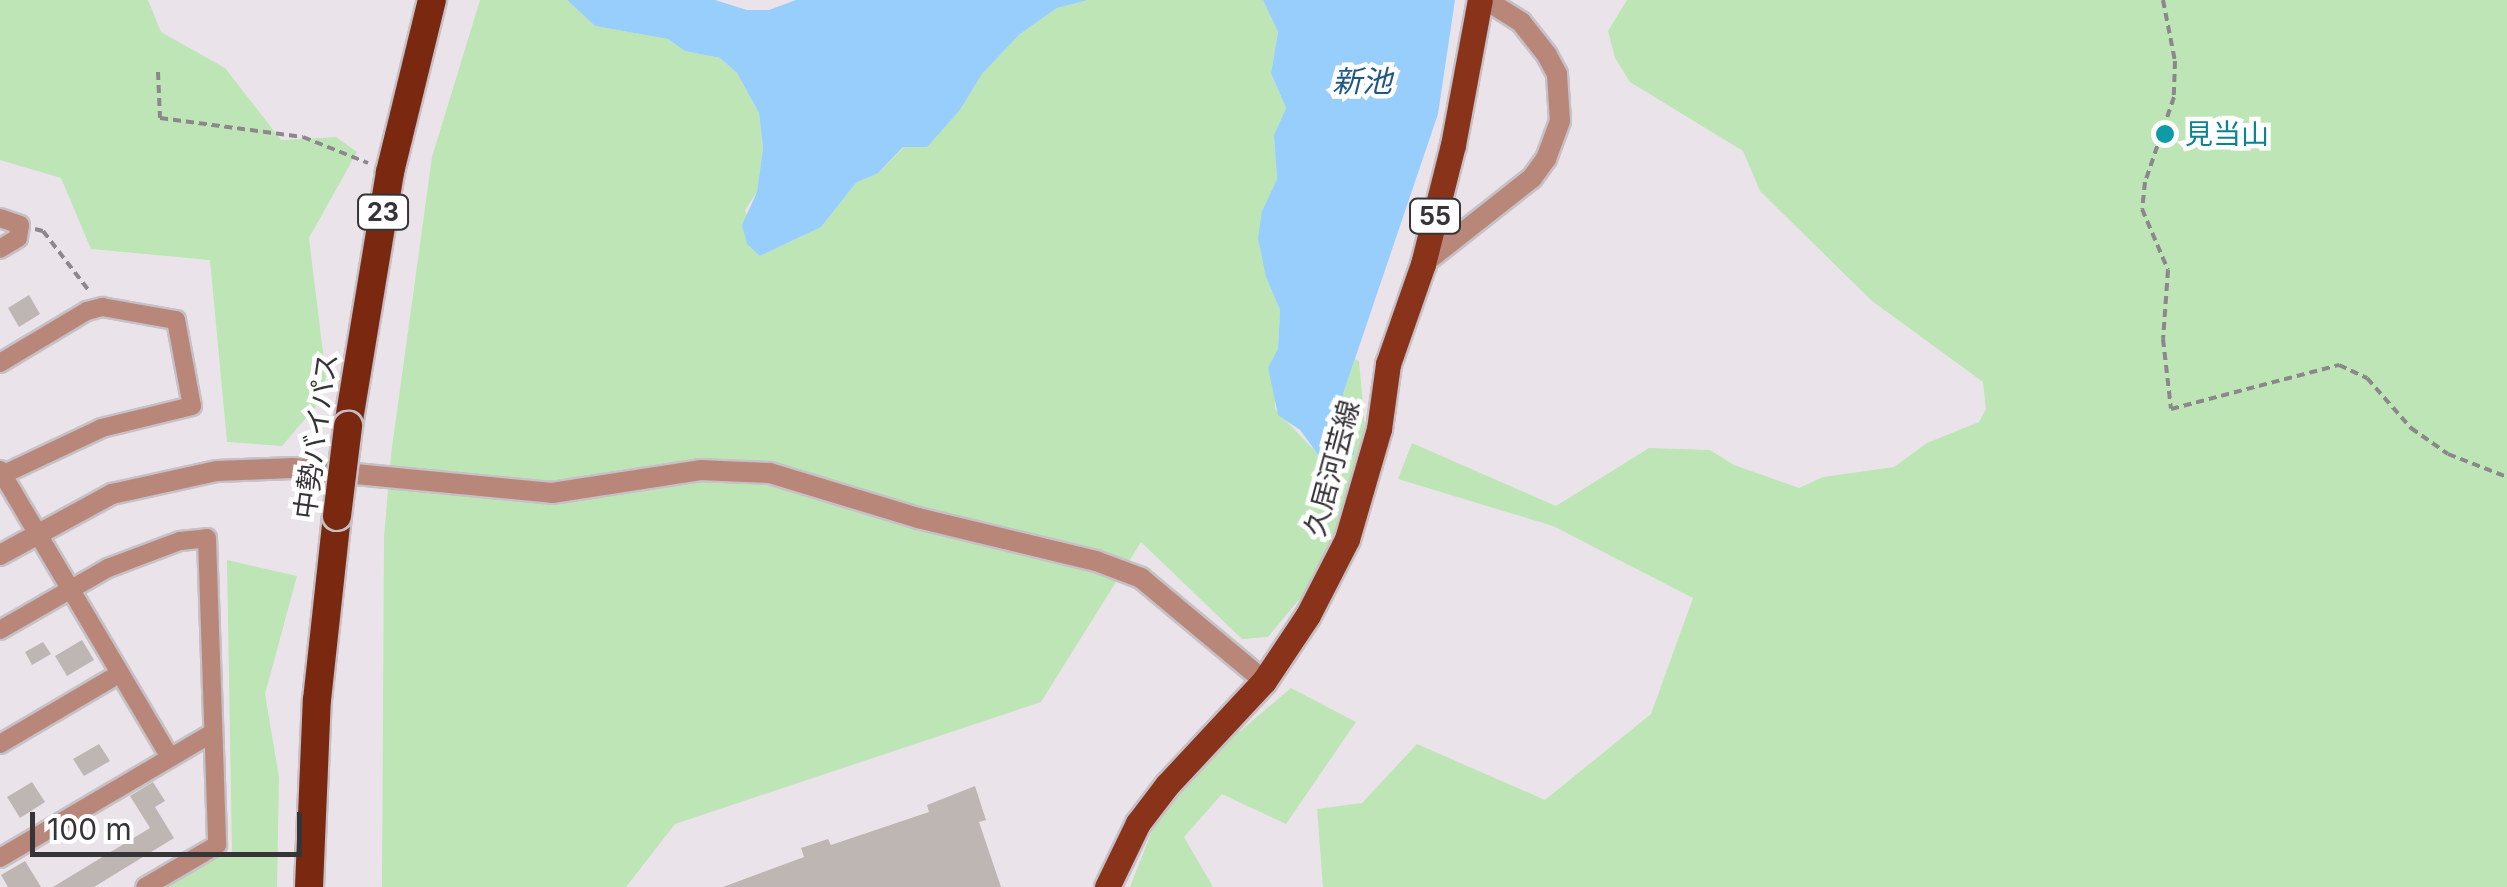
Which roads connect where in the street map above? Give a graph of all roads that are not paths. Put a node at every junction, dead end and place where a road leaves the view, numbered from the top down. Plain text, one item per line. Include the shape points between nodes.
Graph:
1 (432, 0) edge
2 (1483, 0) edge
3 (0, 218) edge
4 (0, 249) edge
5 (1423, 264) junction
6 (0, 363) edge
7 (1, 473) edge
8 (37, 533) junction
9 (0, 554) edge
10 (69, 588) junction
11 (0, 630) edge
12 (120, 674) junction
13 (1264, 681) junction
14 (212, 733) junction
15 (0, 744) edge
16 (170, 758) junction
17 (0, 858) edge
18 (145, 887) edge
19 (309, 887) edge
20 (1108, 887) edge

1 - 19 highway, 中勢バイパス / 23, bridge via 390,172 348,426 317,700
2 - 5 main road, 久居河芸線 / 55
2 - 5 street via 1521,22 1547,55 1557,74 1560,120 1532,178
3 - 4 street via 20,225 18,238
5 - 13 main road, 久居河芸線 / 55 via 1388,364 1379,429 1347,538
6 - 7 street via 98,308 176,320 192,406 102,428
7 - 8 street
8 - 9 street
8 - 10 street
8 - 13 street via 143,484 244,469 552,493 700,470 770,473 1142,578
10 - 11 street
10 - 12 street
10 - 14 street via 144,553 207,538
12 - 15 street
12 - 16 street
13 - 20 main road, 久居河芸線 / 55 via 1148,810
14 - 16 street
14 - 18 street via 217,845
16 - 17 street

